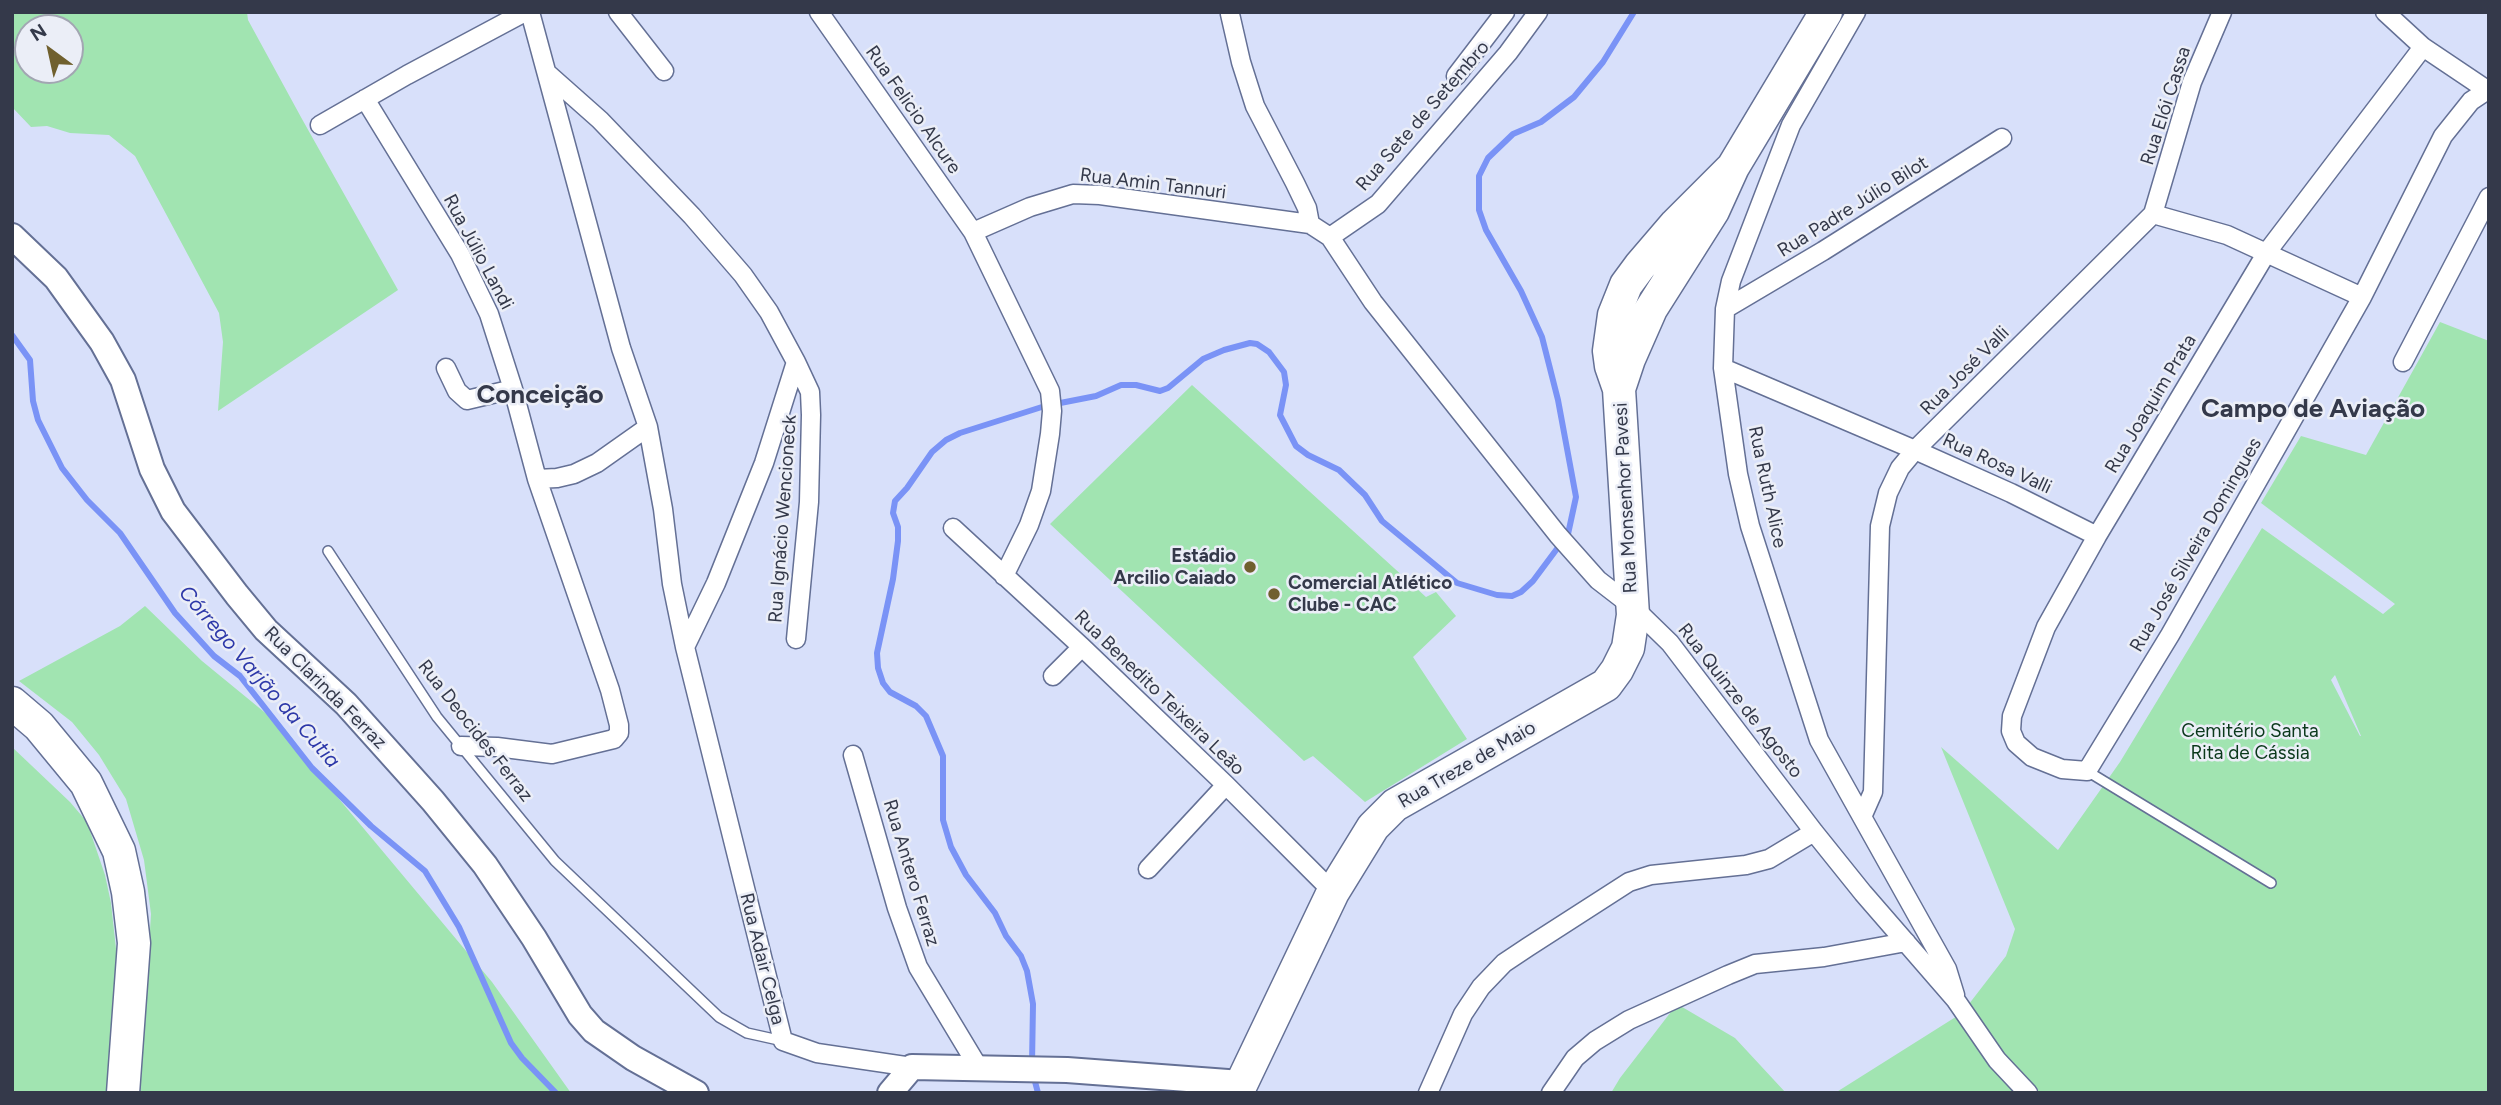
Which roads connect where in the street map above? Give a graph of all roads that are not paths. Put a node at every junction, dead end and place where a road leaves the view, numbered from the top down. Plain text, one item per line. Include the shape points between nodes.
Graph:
1 (525, 12) edge
2 (530, 12) edge
3 (618, 12) edge
4 (819, 12) edge
5 (1505, 12) edge
6 (1538, 12) edge
7 (1826, 12) edge
8 (1856, 12) edge
9 (2222, 12) edge
10 (2385, 12) edge
11 (1230, 14) dead end
12 (2423, 47) junction
13 (664, 71) dead end
14 (547, 73) junction
15 (1455, 76) dead end
16 (2488, 89) edge
17 (365, 99) junction
18 (320, 125) dead end
19 (2002, 138) dead end
20 (1733, 167) junction
21 (2489, 197) edge
22 (2153, 214) junction
23 (1310, 224) junction
24 (973, 232) junction
25 (12, 236) edge
26 (1330, 237) junction
27 (2267, 252) junction
28 (1640, 266) junction
29 (1665, 285) junction
30 (2362, 297) junction
31 (1725, 309) junction
32 (796, 362) junction
33 (2403, 362) dead end
34 (446, 368) dead end
35 (1723, 368) junction
36 (513, 389) junction
37 (1619, 389) junction
38 (648, 427) junction
39 (1915, 450) junction
40 (537, 479) junction
41 (953, 528) dead end
42 (2097, 536) junction
43 (328, 551) dead end
44 (1004, 576) junction
45 (1633, 607) junction
46 (796, 639) dead end
47 (685, 647) junction
48 (1082, 647) junction
49 (1054, 676) dead end
50 (12, 703) edge
51 (461, 746) junction
52 (853, 755) dead end
53 (2087, 771) junction
54 (1226, 785) junction
55 (1862, 817) junction
56 (1814, 832) junction
57 (1148, 869) dead end
58 (2271, 883) dead end
59 (1333, 892) junction
60 (1906, 942) junction
61 (1955, 999) junction
62 (783, 1041) junction
63 (912, 1067) junction
64 (981, 1070) junction
65 (1239, 1088) edge
66 (123, 1093) edge
67 (696, 1093) edge
68 (890, 1093) edge
69 (1428, 1093) edge
70 (1551, 1093) edge
71 (2028, 1093) edge

1 - 17 street
2 - 14 street
3 - 13 street
4 - 24 street, Rua Felicio Alcure
5 - 15 street
6 - 26 street, Rua Sete de Setembro via 1378,204
7 - 20 highway, Rua Monsenhor Pavesi
8 - 31 street, Rua Ruth Alice via 1791,125 1731,281
9 - 22 street, Rua Elói Cassa via 2192,82
10 - 12 street
11 - 23 street via 1255,106 1296,183
12 - 16 street
12 - 27 street, Rua Joaquim Prata
14 - 32 street, Rua Ignácio Wencioneck via 600,120 743,275
14 - 38 street via 621,348
16 - 30 street, Rua José Silveira Domingues via 2443,136
17 - 18 street
17 - 36 street, Rua Júlio Landi via 460,254 489,314
19 - 31 street, Rua Padre Júlio Bilot
20 - 28 highway, Rua Monsenhor Pavesi
20 - 29 highway, Rua Monsenhor Pavesi via 1713,211
21 - 33 street
22 - 27 street
22 - 39 street, Rua José Valli
23 - 24 street, Rua Amin Tannuri via 1073,194
23 - 26 street, Rua Amin Tannuri
24 - 44 street, Rua Felicio Alcure via 1050,391 1052,411 1041,491
25 - 67 street, Rua Clarinda Ferraz via 56,278 102,342 123,380 152,469 173,511 237,595 266,630 346,704 433,801 485,865 594,1031
26 - 45 street, Rua Quinze de Agosto via 1373,302 1570,550
27 - 30 street
27 - 42 street, Rua Joaquim Prata
28 - 29 highway
28 - 37 highway, Rua Monsenhor Pavesi via 1614,315 1609,351
29 - 37 highway, Rua Monsenhor Pavesi
30 - 53 street, Rua José Silveira Domingues via 2170,635
31 - 35 street, Rua Ruth Alice
32 - 46 street, Rua Ignácio Wencioneck via 810,392 811,415 809,502
32 - 47 street via 764,463
34 - 36 street via 467,400
35 - 39 street, Rua Rosa Valli
35 - 55 street, Rua Ruth Alice via 1750,526 1819,740
36 - 40 street, Rua Júlio Landi
37 - 45 highway, Rua Monsenhor Pavesi
38 - 40 street via 574,474
38 - 47 street
39 - 42 street, Rua Rosa Valli
39 - 55 street, Rua José Valli via 1888,493 1880,526 1873,792
40 - 51 street, Rua Júlio Landi via 610,690 619,733 607,742 552,754
41 - 44 street, Rua Benedito Teixeira Leão
42 - 53 street, Rua Joaquim Prata via 2046,627 2019,692 2011,731 2016,743 2032,757 2062,769
43 - 51 lane, Rua Deocides Ferraz
44 - 48 street, Rua Benedito Teixeira Leão
45 - 56 street, Rua Quinze de Agosto via 1678,652
45 - 59 highway, Rua Treze de Maio via 1628,649 1606,685 1395,805 1373,827
47 - 62 street, Rua Adair Celga
48 - 49 street
48 - 54 street, Rua Benedito Teixeira Leão
50 - 66 highway via 39,726 86,783 119,851 134,943
51 - 62 lane, Rua Deocides Ferraz via 555,861 719,1017 747,1033
52 - 64 street, Rua Antero Ferraz via 918,967
53 - 58 lane
54 - 57 street
54 - 59 street, Rua Benedito Teixeira Leão
55 - 61 street, Rua Ruth Alice via 1947,969
56 - 60 street, Rua Quinze de Agosto
56 - 69 street via 1769,859 1629,882 1504,963 1463,1014
59 - 65 highway, Rua Treze de Maio
60 - 61 street, Rua Quinze de Agosto
60 - 70 street via 1755,964 1728,975 1629,1020 1595,1041 1575,1058
61 - 71 street via 1997,1060
62 - 63 street, Rua Adair Celga via 817,1053
63 - 64 street, Rua Adair Celga
63 - 68 street
64 - 65 street, Rua Adair Celga via 1047,1070

